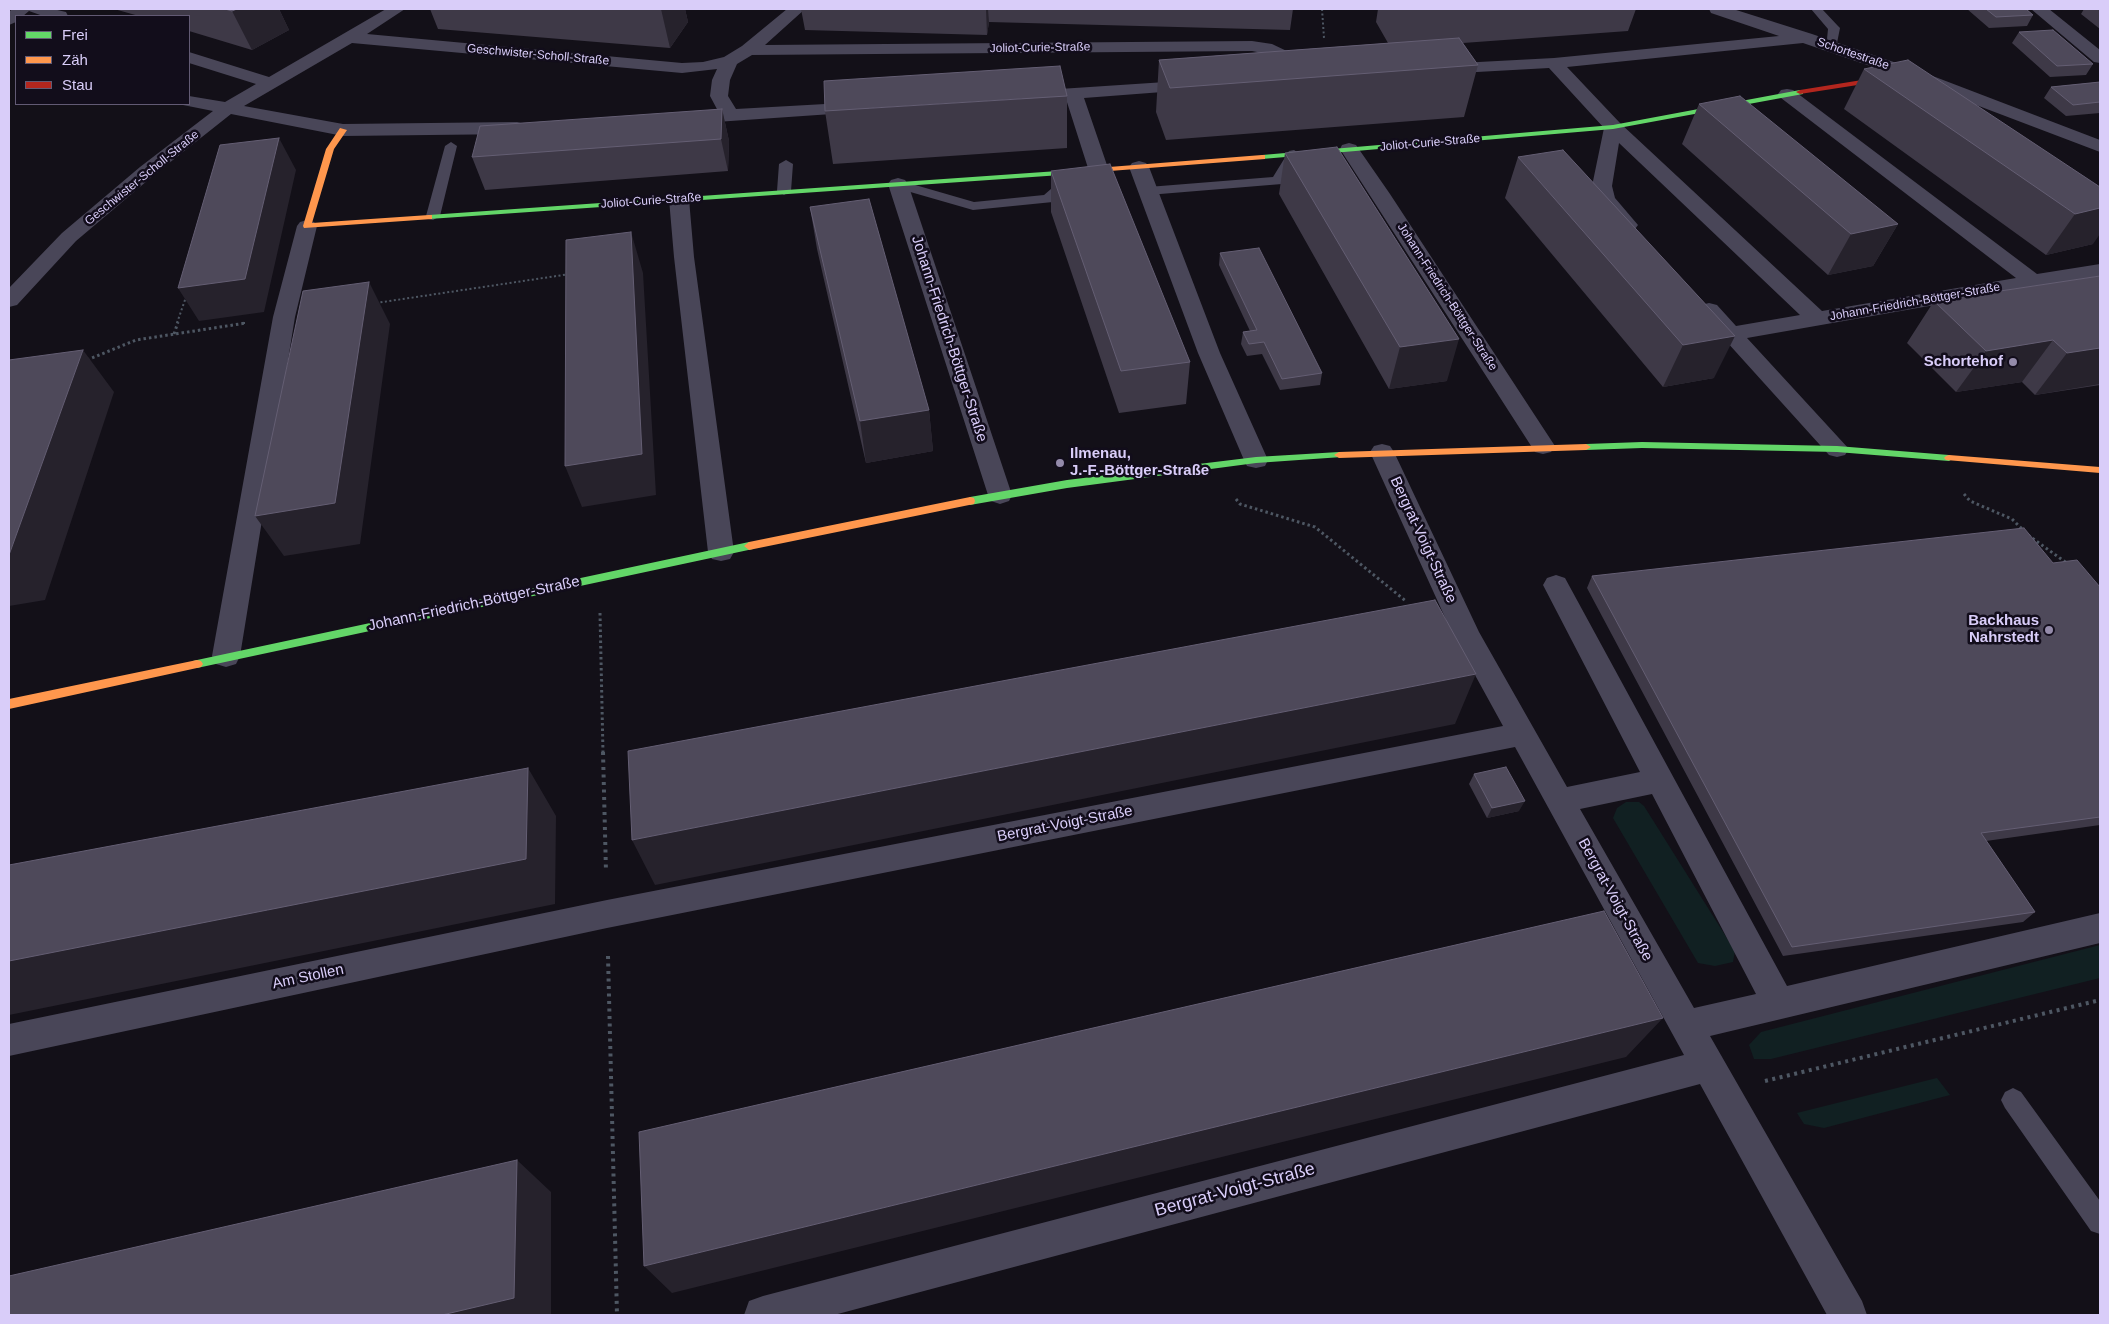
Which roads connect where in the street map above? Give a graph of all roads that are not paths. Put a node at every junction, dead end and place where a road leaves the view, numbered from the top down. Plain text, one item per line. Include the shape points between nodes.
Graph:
1 (22, 9) edge
2 (36, 9) edge
3 (398, 9) edge
4 (797, 9) edge
5 (1717, 9) edge
6 (1816, 9) edge
7 (2038, 9) edge
8 (57, 15) edge
9 (9, 20) edge
10 (346, 37) junction
11 (1806, 38) junction
12 (1826, 45) junction
13 (748, 50) junction
14 (190, 57) edge
15 (2100, 58) edge
16 (730, 61) junction
17 (1554, 63) junction
18 (1425, 70) edge
19 (1911, 74) junction
20 (1287, 79) edge
21 (271, 83) junction
22 (1209, 84) edge
23 (1073, 93) junction
24 (1786, 94) junction
25 (1014, 97) edge
26 (190, 101) edge
27 (877, 106) edge
28 (228, 108) junction
29 (730, 115) junction
30 (671, 119) edge
31 (535, 127) edge
32 (1613, 127) junction
33 (343, 130) junction
34 (451, 146) dead end
35 (2100, 146) edge
36 (1349, 150) junction
37 (1294, 154) junction
38 (786, 164) dead end
39 (1139, 167) junction
40 (1090, 169) junction
41 (898, 184) junction
42 (784, 191) junction
43 (1148, 191) junction
44 (679, 199) junction
45 (433, 216) junction
46 (307, 226) junction
47 (1640, 238) edge
48 (2100, 270) edge
49 (2034, 282) junction
50 (13, 289) edge
51 (1695, 296) edge
52 (1817, 319) junction
53 (1730, 334) junction
54 (1543, 446) junction
55 (1837, 449) junction
56 (1382, 452) junction
57 (1256, 460) junction
58 (2100, 470) edge
59 (1000, 494) junction
60 (721, 552) junction
61 (1556, 585) dead end
62 (226, 656) junction
63 (9, 704) edge
64 (1523, 734) junction
65 (1660, 780) junction
66 (1560, 801) junction
67 (608, 914) joint
68 (2100, 928) edge
69 (1779, 1004) junction
70 (1686, 1026) junction
71 (9, 1040) edge
72 (1715, 1078) junction
73 (2013, 1100) dead end
74 (2100, 1222) edge
75 (763, 1315) edge
76 (1848, 1315) edge

1 - 9 street
2 - 8 street
3 - 10 street, Geschwister-Scholl-Straße
4 - 13 street, Geschwister-Scholl-Straße
5 - 11 street, Schortestraße
6 - 12 lane via 1834,28 1833,40
7 - 15 street
10 - 16 street, Geschwister-Scholl-Straße via 682,68
10 - 21 street, Geschwister-Scholl-Straße
11 - 12 street, Schortestraße
11 - 17 street
12 - 19 street, Schortestraße
13 - 16 street, Geschwister-Scholl-Straße
13 - 20 street, Joliot-Curie-Straße via 1252,46 1266,48 1326,76
14 - 21 street
16 - 29 street via 721,80 719,96
17 - 18 street
17 - 32 street
19 - 24 street, Joliot-Curie-Straße
19 - 35 street, Schortestraße
21 - 28 street, Geschwister-Scholl-Straße
22 - 23 street
23 - 25 street
23 - 40 street
24 - 32 street, Joliot-Curie-Straße
24 - 49 street
26 - 28 street
27 - 29 street
28 - 33 street
28 - 50 street, Geschwister-Scholl-Straße via 147,170
29 - 30 street
31 - 33 street
32 - 36 street, Joliot-Curie-Straße
32 - 47 street via 1602,186 1606,199
32 - 52 street
33 - 46 street via 330,149
34 - 45 lane
36 - 37 street, Joliot-Curie-Straße
36 - 54 street, Johann-Friedrich-Böttger-Straße
37 - 39 street, Joliot-Curie-Straße
37 - 43 lane via 1277,181
38 - 42 lane
39 - 40 street, Joliot-Curie-Straße
39 - 43 street
40 - 41 street, Joliot-Curie-Straße
40 - 41 lane via 1048,199 973,206
41 - 42 street, Joliot-Curie-Straße
41 - 59 street, Johann-Friedrich-Böttger-Straße
42 - 44 street, Joliot-Curie-Straße
43 - 57 street via 1209,352
44 - 45 street, Joliot-Curie-Straße
44 - 60 street
45 - 46 street, Joliot-Curie-Straße
46 - 62 street via 284,317
48 - 49 street, Johann-Friedrich-Böttger-Straße
49 - 52 street, Johann-Friedrich-Böttger-Straße
51 - 53 street
52 - 53 street, Johann-Friedrich-Böttger-Straße
53 - 55 street
54 - 55 street, Johann-Friedrich-Böttger-Straße
54 - 56 street, Johann-Friedrich-Böttger-Straße
55 - 58 street, Johann-Friedrich-Böttger-Straße
56 - 57 street, Johann-Friedrich-Böttger-Straße
56 - 64 street, Bergrat-Voigt-Straße via 1467,635
57 - 59 street, Johann-Friedrich-Böttger-Straße
59 - 60 street, Johann-Friedrich-Böttger-Straße
60 - 62 street, Johann-Friedrich-Böttger-Straße
61 - 65 street
62 - 63 street, Johann-Friedrich-Böttger-Straße
64 - 66 street, Bergrat-Voigt-Straße
64 - 67 street, Bergrat-Voigt-Straße
65 - 66 street
65 - 69 street
66 - 70 street, Bergrat-Voigt-Straße
67 - 71 street, Am Stollen
68 - 69 street
69 - 70 street
70 - 72 street, Bergrat-Voigt-Straße
72 - 75 street, Bergrat-Voigt-Straße
72 - 76 street, Bergrat-Voigt-Straße
73 - 74 lane

